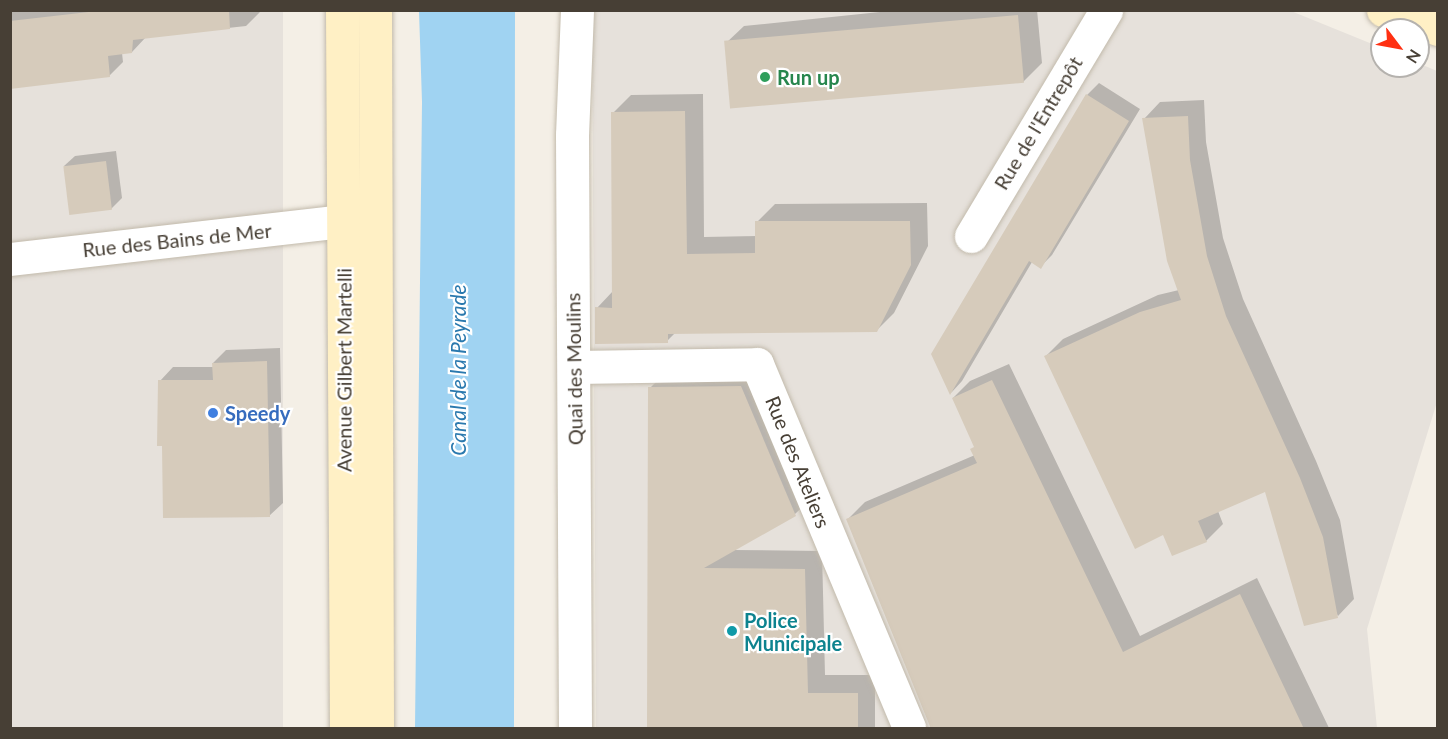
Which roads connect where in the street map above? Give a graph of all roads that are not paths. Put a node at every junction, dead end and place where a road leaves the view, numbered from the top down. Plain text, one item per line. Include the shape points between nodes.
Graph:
1 (342, 10) edge
2 (375, 10) edge
3 (577, 10) edge
4 (1106, 10) edge
5 (1383, 10) edge
6 (1437, 29) edge
7 (343, 221) junction
8 (971, 236) dead end
9 (10, 259) edge
10 (575, 367) junction
11 (346, 729) edge
12 (377, 729) edge
13 (575, 729) edge
14 (909, 729) edge

1 - 7 main road, Avenue Gilbert Martelli
2 - 12 main road, Avenue Gilbert Martelli
3 - 10 street, Quai des Moulins via 572,135
4 - 8 street, Rue de l'Entrepôt
5 - 6 main road
7 - 9 street, Rue des Bains de Mer
7 - 11 main road, Avenue Gilbert Martelli
10 - 13 street, Quai des Moulins
10 - 14 street, Rue des Ateliers via 757,363

